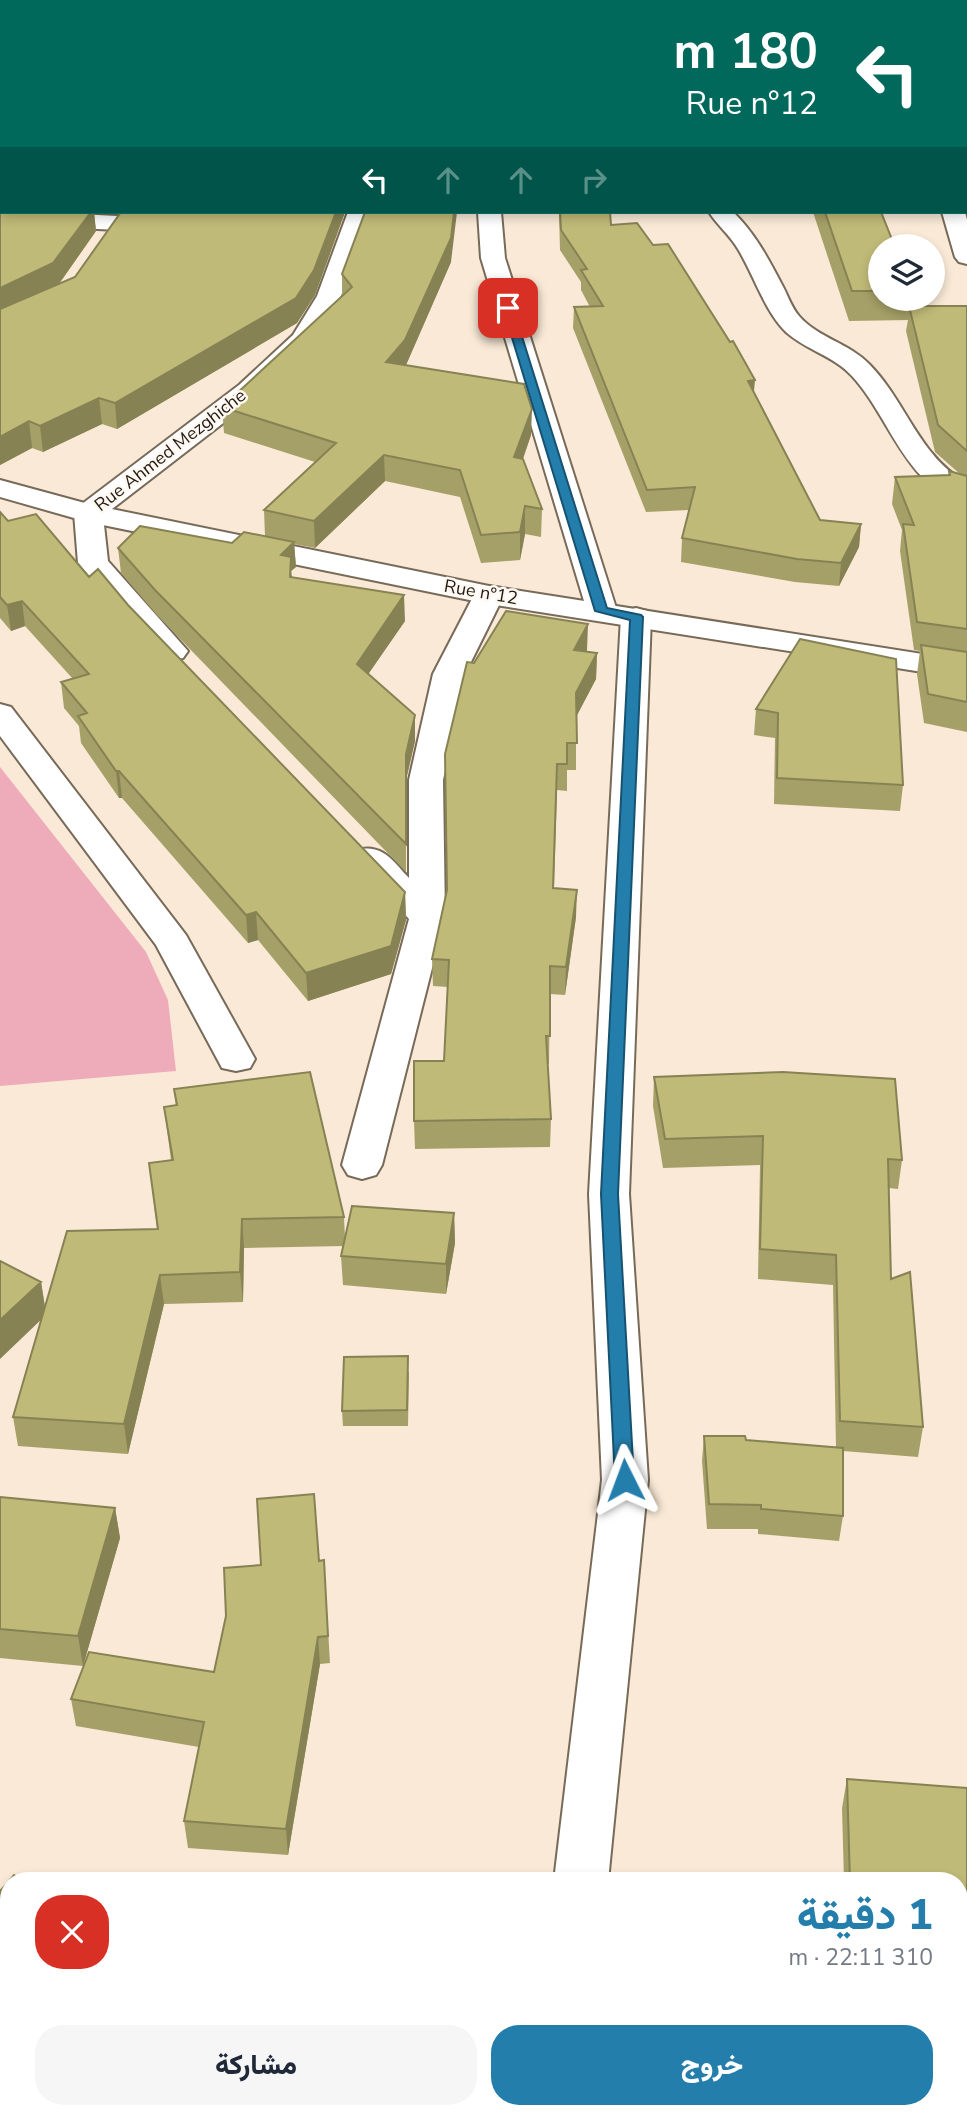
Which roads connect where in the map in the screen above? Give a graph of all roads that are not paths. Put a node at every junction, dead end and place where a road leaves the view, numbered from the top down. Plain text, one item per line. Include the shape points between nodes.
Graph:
1 (359, 214) edge
2 (489, 214) edge
3 (722, 214) edge
4 (954, 214) edge
5 (0, 217) edge
6 (121, 218) edge
7 (103, 244) edge
8 (967, 257) edge
9 (0, 488) edge
10 (967, 495) edge
11 (88, 513) junction
12 (489, 595) junction
13 (619, 614) junction
14 (967, 670) edge
15 (192, 672) edge
16 (0, 714) edge
17 (352, 838) edge
18 (427, 917) junction
19 (236, 1059) dead end
20 (362, 1165) dead end
21 (581, 1872) edge

1 - 11 street, Rue Ahmed Mezghiche via 330,296 303,339 248,391
2 - 13 street via 493,258
3 - 10 street via 736,226 788,318 809,339 844,356 862,371 928,470
4 - 8 street
5 - 6 street
6 - 7 street
9 - 11 street, Rue n°12
11 - 12 street, Rue n°12
11 - 15 street via 93,563
12 - 13 street, Rue n°12
12 - 18 street via 449,674 426,780
13 - 14 street, Rue n°12
13 - 21 street via 609,1194 625,1480
16 - 19 street via 173,943
17 - 18 street
18 - 20 street

